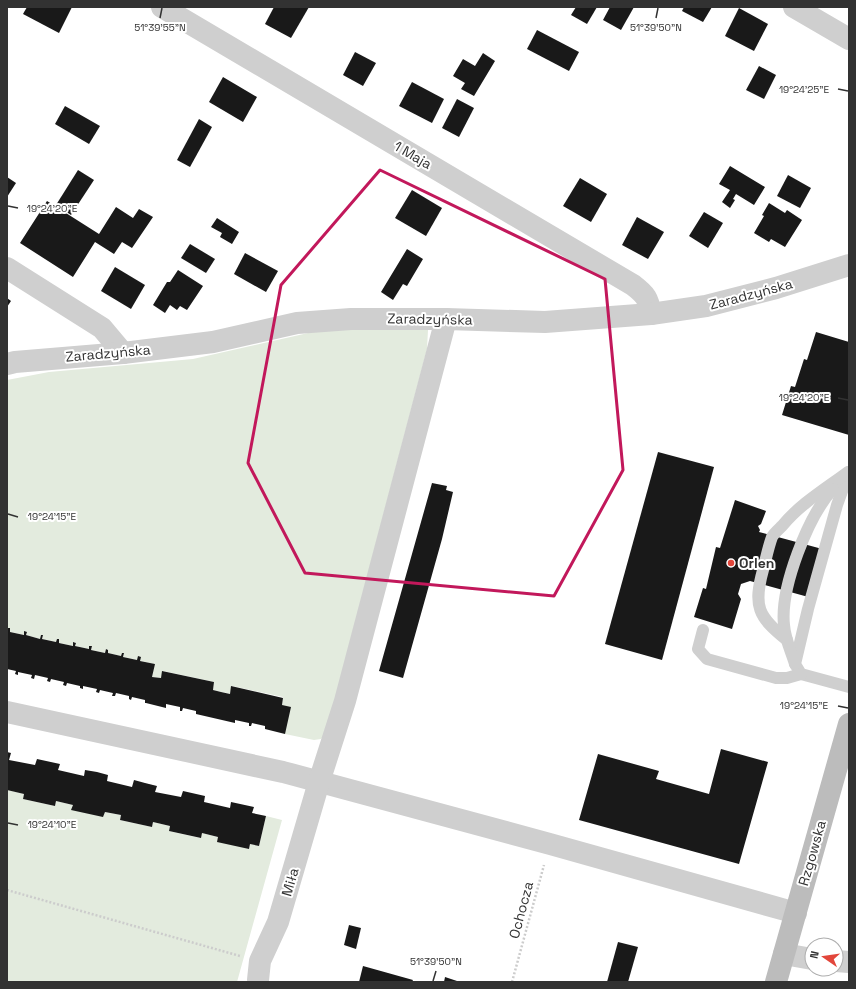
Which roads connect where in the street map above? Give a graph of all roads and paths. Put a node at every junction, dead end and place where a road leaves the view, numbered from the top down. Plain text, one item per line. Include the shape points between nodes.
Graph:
1 (162, 7) edge
2 (794, 7) edge
3 (849, 39) edge
4 (849, 265) edge
5 (7, 268) edge
6 (651, 314) junction
7 (446, 319) junction
8 (123, 352) junction
9 (7, 364) edge
10 (849, 472) edge
11 (703, 630) dead end
12 (787, 640) junction
13 (798, 669) junction
14 (849, 687) edge
15 (7, 712) edge
16 (849, 724) edge
17 (319, 782) junction
18 (550, 844) junction
19 (7, 890) edge
20 (796, 913) junction
21 (784, 954) junction
22 (804, 958) edge
23 (259, 971) joint
24 (512, 982) edge
25 (776, 982) edge

1 - 6 street, 1 Maja via 633,285 643,292 648,300
2 - 3 street
4 - 6 street, Zaradzyńska via 706,306
5 - 8 street via 102,328
6 - 7 street, Zaradzyńska via 545,322
7 - 8 street, Zaradzyńska via 351,319 297,323 213,342
7 - 17 street, Miła via 347,694
8 - 9 street, Zaradzyńska
10 - 12 lane via 818,508 801,543 783,606
10 - 12 lane via 802,506 773,536 759,584 758,600 760,610 774,629
10 - 13 lane via 842,488 808,609
11 - 13 lane via 698,649 707,659 776,678 786,678
12 - 13 lane
13 - 14 lane
15 - 17 street
16 - 20 main road, Rzgowska
17 - 18 street
17 - 23 street, Miła via 280,915
18 - 20 street
18 - 24 path, Ochocza
19 - 23 path
20 - 21 main road, Rzgowska
21 - 22 street
21 - 25 main road, Rzgowska

